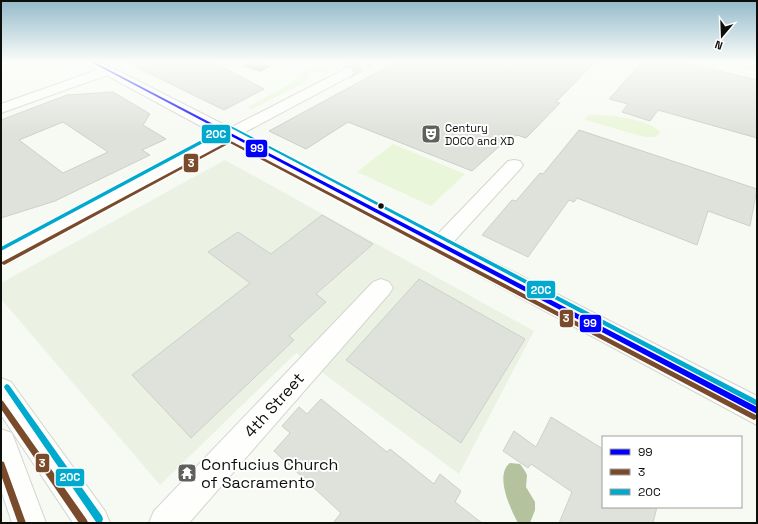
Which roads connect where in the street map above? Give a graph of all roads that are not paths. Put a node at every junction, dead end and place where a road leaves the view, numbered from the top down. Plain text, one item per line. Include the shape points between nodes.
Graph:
1 (66, 85) edge
2 (137, 85) edge
3 (322, 85) edge
4 (1, 109) edge
5 (230, 134) junction
6 (514, 165) dead end
7 (440, 244) junction
8 (1, 257) edge
9 (381, 288) dead end
10 (1, 391) edge
11 (752, 405) edge
12 (1, 444) edge
13 (29, 523) edge
14 (93, 523) edge
15 (166, 523) edge

1 - 4 main road
2 - 5 main road
3 - 5 main road
5 - 7 main road
5 - 8 main road
6 - 7 main road
7 - 11 main road
9 - 15 main road, 4th Street
10 - 14 main road
12 - 13 main road

